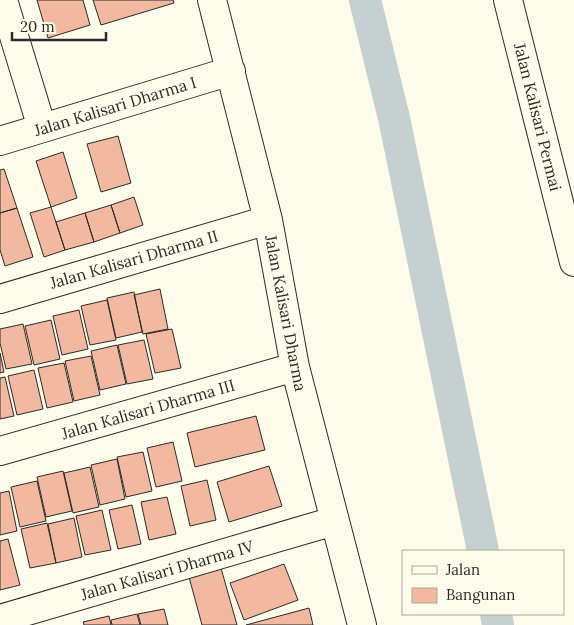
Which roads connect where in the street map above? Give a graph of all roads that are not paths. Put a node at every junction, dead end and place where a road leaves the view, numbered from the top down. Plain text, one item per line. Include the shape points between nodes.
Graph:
1 (3, 0) edge
2 (212, 0) edge
3 (508, 0) edge
4 (231, 71) junction
5 (42, 128) junction
6 (0, 141) edge
7 (268, 220) junction
8 (574, 262) edge
9 (0, 298) edge
10 (295, 367) junction
11 (0, 451) edge
12 (334, 521) junction
13 (0, 619) edge
14 (362, 625) edge

1 - 5 street
2 - 4 street, Jalan Kalisari Dharma
3 - 8 street, Jalan Kalisari Permai
4 - 5 street, Jalan Kalisari Dharma I
4 - 7 street, Jalan Kalisari Dharma
5 - 6 street, Jalan Kalisari Dharma I
7 - 9 street, Jalan Kalisari Dharma II
7 - 10 street, Jalan Kalisari Dharma
10 - 11 street, Jalan Kalisari Dharma III
10 - 12 street, Jalan Kalisari Dharma
12 - 13 street, Jalan Kalisari Dharma IV
12 - 14 street, Jalan Kalisari Dharma

